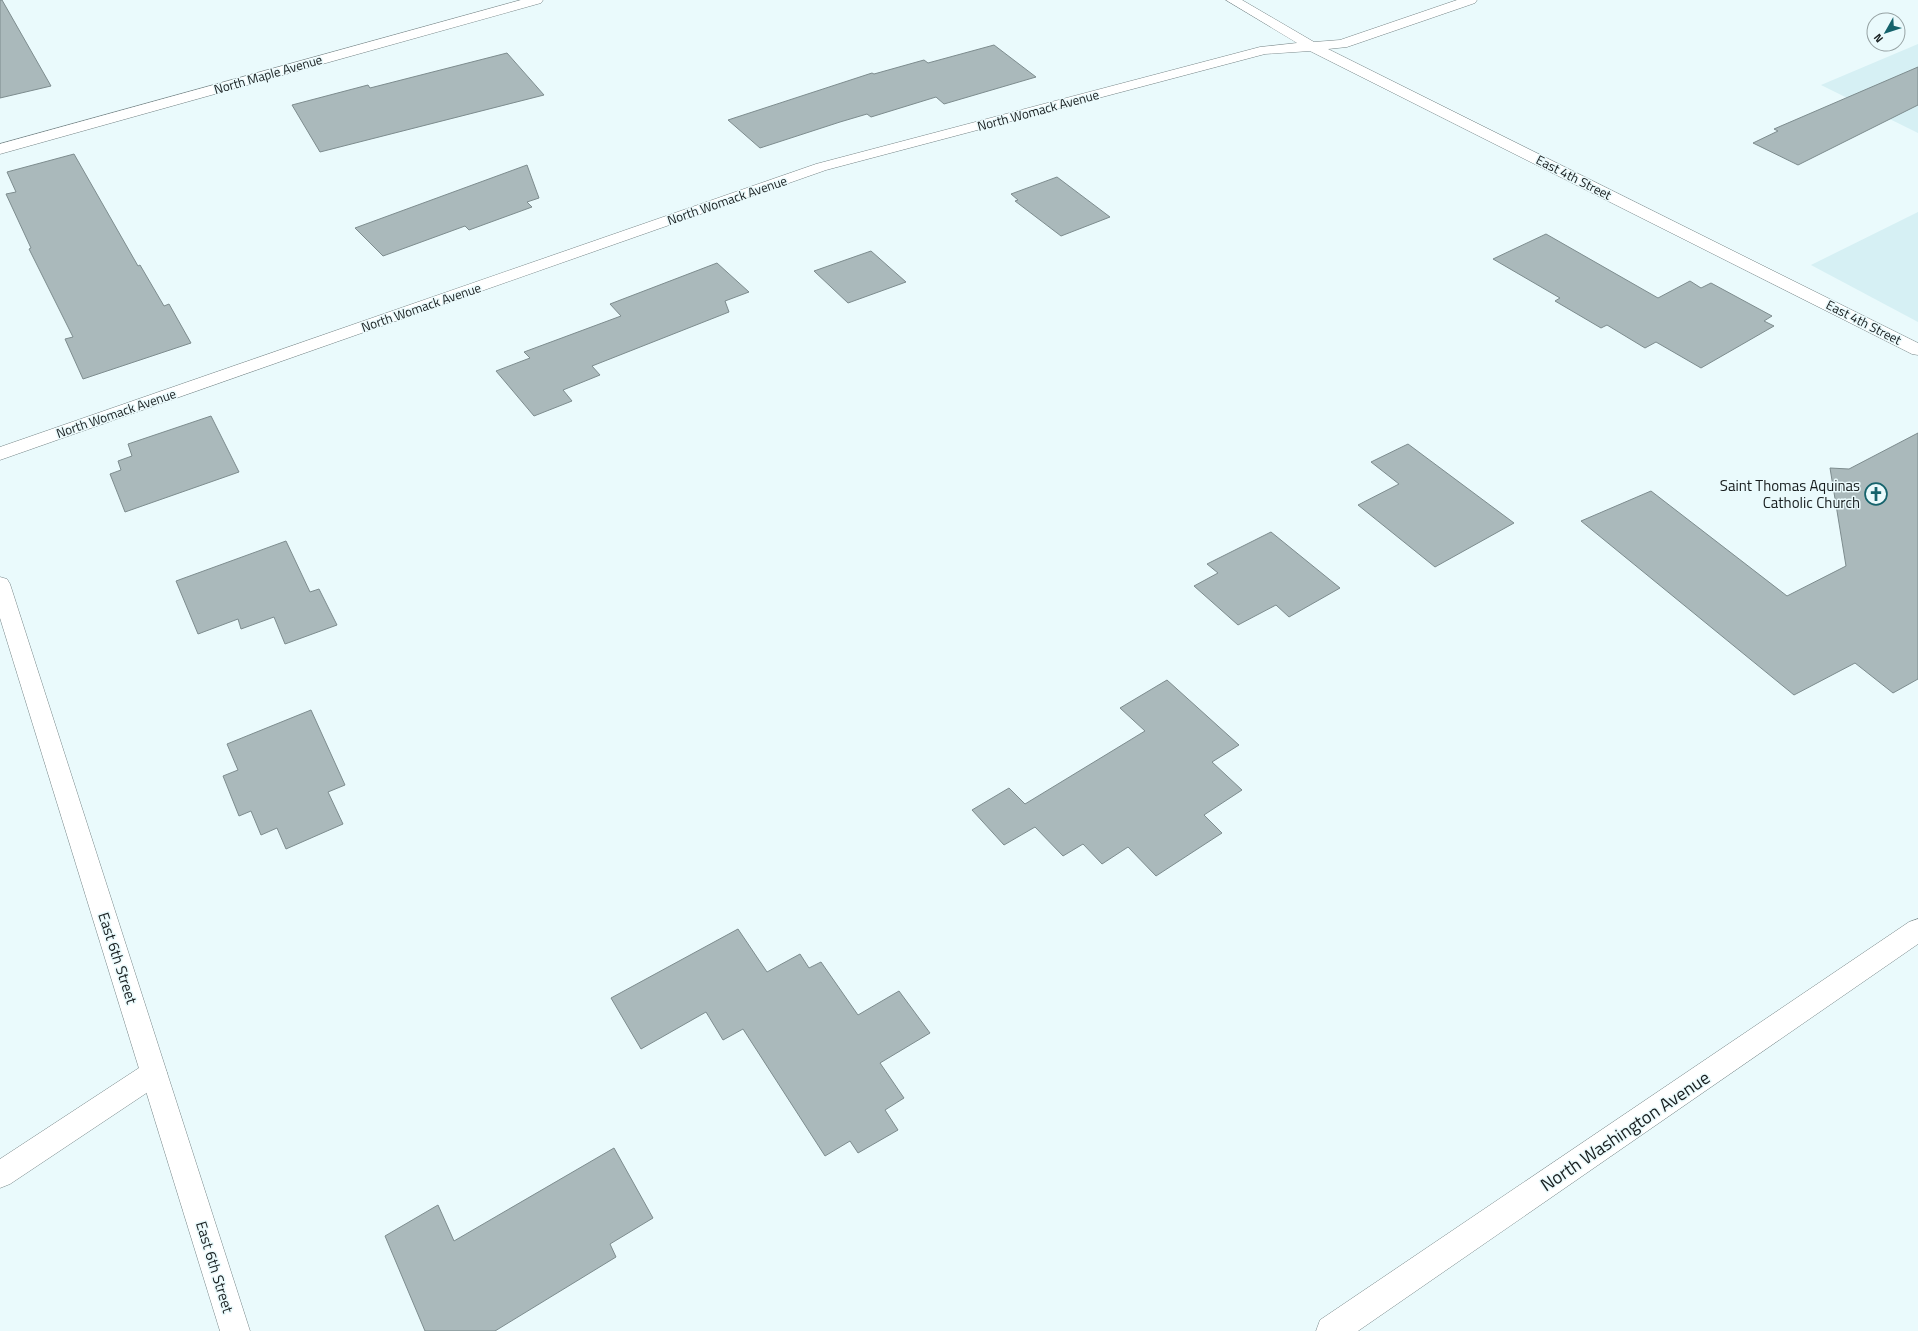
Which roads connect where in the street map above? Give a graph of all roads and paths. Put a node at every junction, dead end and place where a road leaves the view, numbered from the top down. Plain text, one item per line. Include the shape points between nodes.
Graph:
1 (536, 0) edge
2 (1233, 0) edge
3 (1470, 0) edge
4 (1310, 46) junction
5 (0, 149) edge
6 (1918, 350) edge
7 (0, 454) edge
8 (0, 584) edge
9 (1918, 930) edge
10 (154, 1073) junction
11 (0, 1175) edge
12 (235, 1331) edge
13 (1332, 1331) edge

1 - 5 street, North Maple Avenue
2 - 4 street, East 4th Street
3 - 4 street, North Womack Avenue via 1342,44
4 - 6 street, East 4th Street
4 - 7 street, North Womack Avenue via 1265,50 821,167
8 - 10 street, East 6th Street
9 - 13 street, North Washington Avenue
10 - 11 lane
10 - 12 street, East 6th Street

